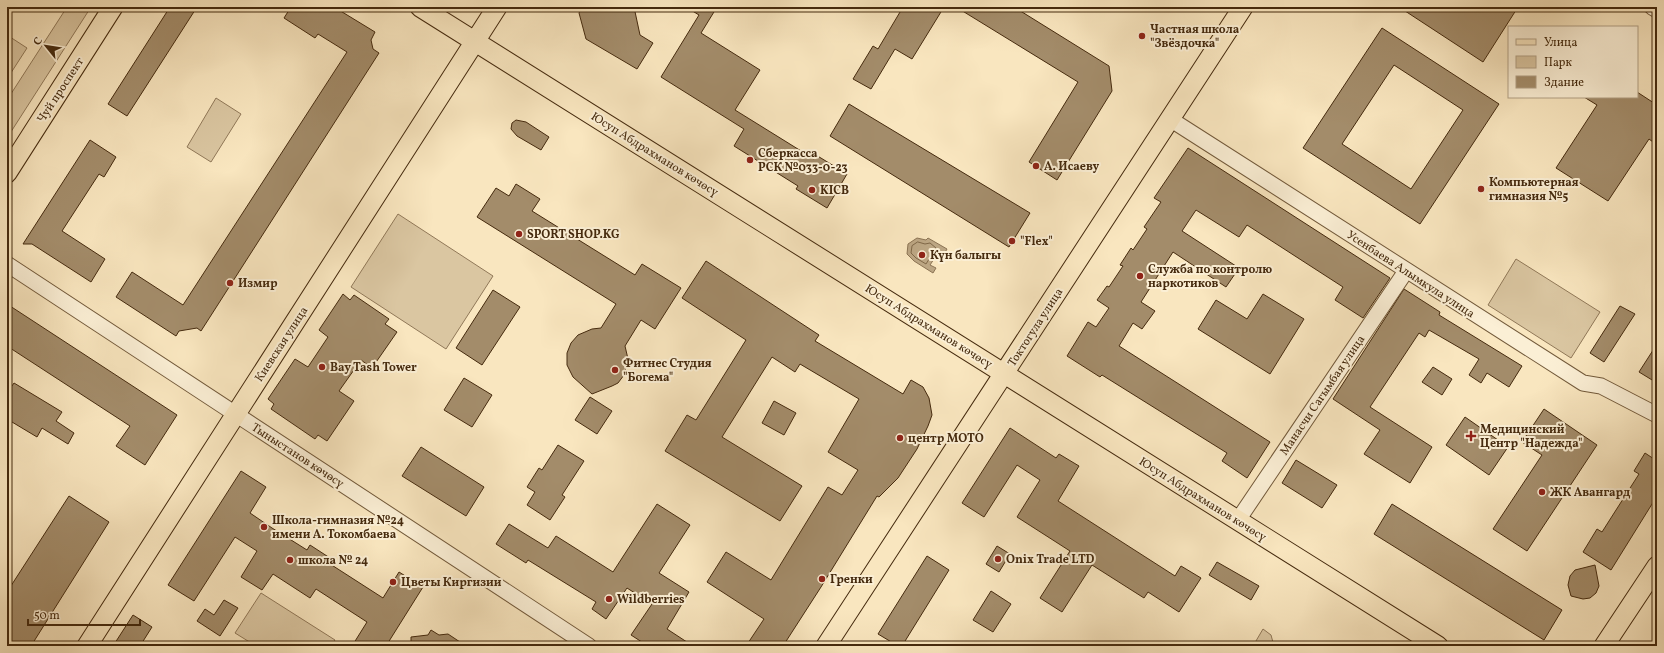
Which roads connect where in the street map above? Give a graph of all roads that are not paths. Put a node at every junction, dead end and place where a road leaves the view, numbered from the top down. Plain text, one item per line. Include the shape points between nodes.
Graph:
1 (113, 7) edge
2 (420, 7) edge
3 (498, 7) edge
4 (1243, 7) edge
5 (1652, 7) edge
6 (1657, 10) edge
7 (475, 41) junction
8 (1170, 119) junction
9 (7, 174) edge
10 (7, 264) edge
11 (1406, 271) junction
12 (1004, 374) junction
13 (236, 414) junction
14 (1657, 415) edge
15 (1238, 520) junction
16 (1657, 566) edge
17 (87, 646) edge
18 (589, 646) edge
19 (826, 646) edge
20 (1438, 646) edge
21 (1604, 646) edge

1 - 9 main road, Чуй проспект
2 - 7 main road, Юсуп Абдрахманов көчөсү
3 - 7 main road, Киевская улица
4 - 8 main road, Токтогула улица
5 - 6 street
7 - 12 main road, Юсуп Абдрахманов көчөсү
7 - 13 main road, Киевская улица
8 - 11 street, Усенбаева Алымкула улица
8 - 12 main road, Токтогула улица
10 - 13 street, Тыныстанов көчөсү
11 - 14 street, Усенбаева Алымкула улица via 1583,383 1601,386
11 - 15 street, Манасчи Сагымбая улица
12 - 15 main road, Юсуп Абдрахманов көчөсү
12 - 19 main road, Токтогула улица
13 - 17 main road, Киевская улица
13 - 18 street, Тыныстанов көчөсү
15 - 20 main road, Юсуп Абдрахманов көчөсү
16 - 21 main road

